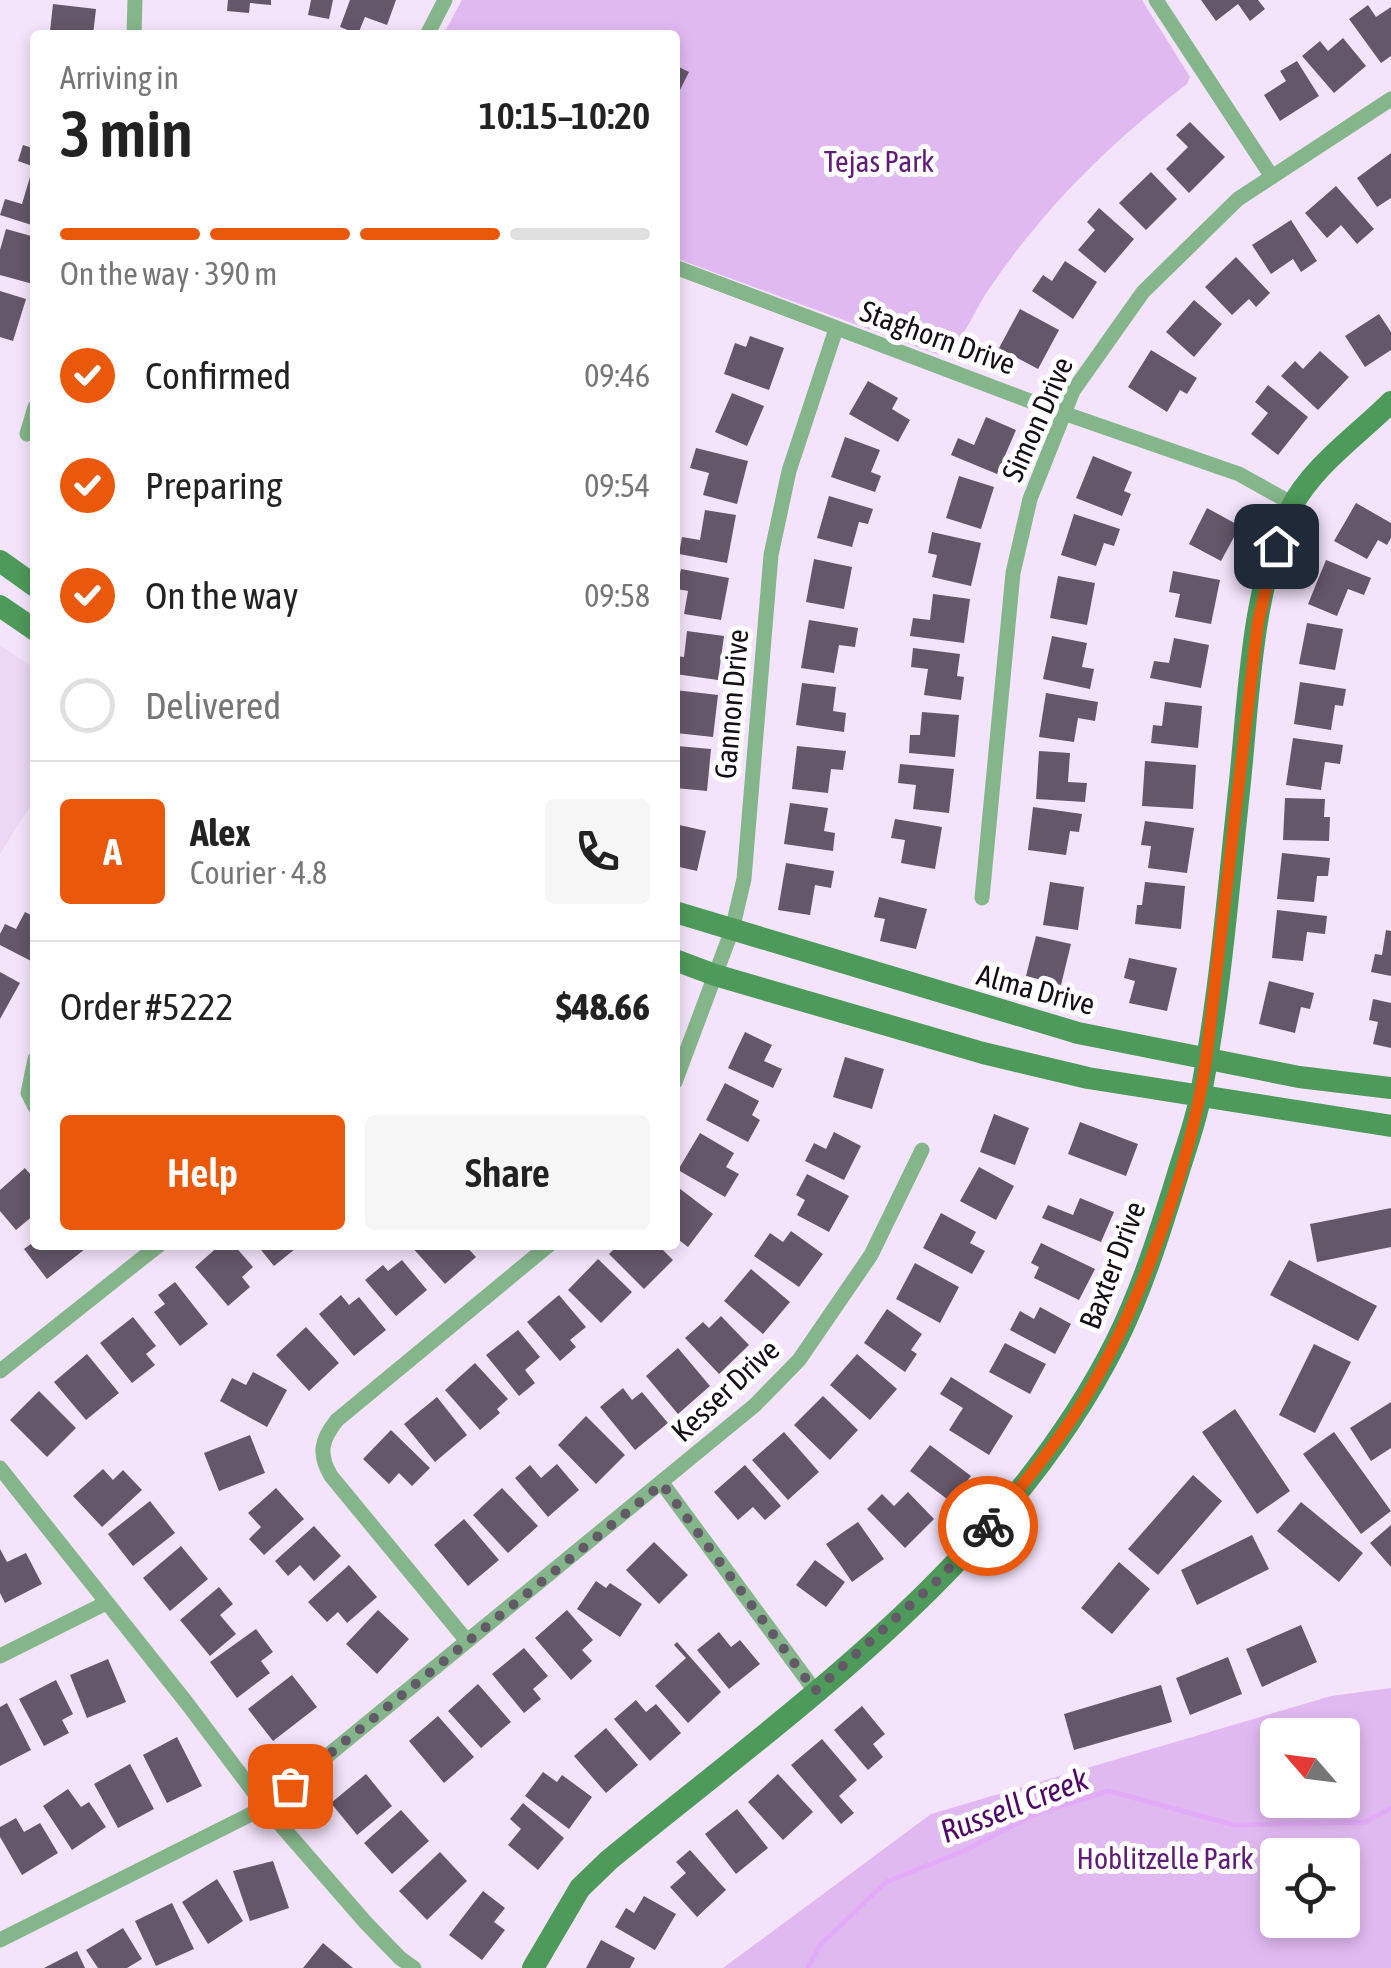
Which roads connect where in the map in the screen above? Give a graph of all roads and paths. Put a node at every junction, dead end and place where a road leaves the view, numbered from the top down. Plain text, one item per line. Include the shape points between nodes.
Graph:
1 (135, 0) edge
2 (445, 0) edge
3 (1156, 0) edge
4 (134, 30) edge
5 (430, 30) edge
6 (1391, 99) edge
7 (1272, 178) junction
8 (680, 269) edge
9 (836, 329) junction
10 (1391, 402) edge
11 (1064, 413) junction
12 (30, 424) edge
13 (27, 434) dead end
14 (1293, 504) junction
15 (0, 561) edge
16 (30, 582) edge
17 (0, 606) edge
18 (30, 627) edge
19 (982, 898) dead end
20 (680, 914) edge
21 (732, 930) junction
22 (680, 962) edge
23 (714, 975) junction
24 (1206, 1060) junction
25 (680, 1068) edge
26 (1391, 1088) edge
27 (1200, 1098) junction
28 (1391, 1126) edge
29 (922, 1150) dead end
30 (147, 1250) edge
31 (543, 1250) edge
32 (0, 1370) edge
33 (0, 1468) edge
34 (662, 1484) junction
35 (106, 1602) junction
36 (467, 1641) junction
37 (0, 1656) edge
38 (815, 1691) junction
39 (264, 1807) junction
40 (0, 1940) edge
41 (414, 1968) edge
42 (534, 1968) edge

1 - 4 street
2 - 5 street
3 - 7 street
6 - 7 street, Simon Drive
7 - 11 street, Simon Drive via 1238,199 1143,292
8 - 9 street, Staghorn Drive
9 - 11 street, Staghorn Drive
9 - 21 street, Gannon Drive via 789,470 771,554 744,879
10 - 14 street, Baxter Drive
11 - 14 street, Staghorn Drive via 1238,474
11 - 19 street, Simon Drive via 1030,499 1013,573
12 - 13 street
14 - 24 street, Baxter Drive via 1267,574 1258,622
15 - 16 street
17 - 18 street
20 - 21 street, Alma Drive
21 - 23 street, Gannon Drive
21 - 24 street, Alma Drive via 1078,1033
22 - 23 street
23 - 25 street, Gannon Drive
23 - 27 street via 983,1053
24 - 26 street, Alma Drive
24 - 27 street, Baxter Drive
27 - 28 street
27 - 38 street, Baxter Drive via 1118,1338 1074,1416 957,1560
29 - 34 street, Kesser Drive via 872,1255 799,1360
30 - 32 street
31 - 36 street via 337,1420 321,1448 331,1476
33 - 35 street
34 - 36 street, Kesser Drive
34 - 38 street
35 - 37 street
35 - 39 street
36 - 39 street, Kesser Drive
38 - 42 street, Baxter Drive via 580,1888
39 - 40 street, Kesser Drive
39 - 41 street

